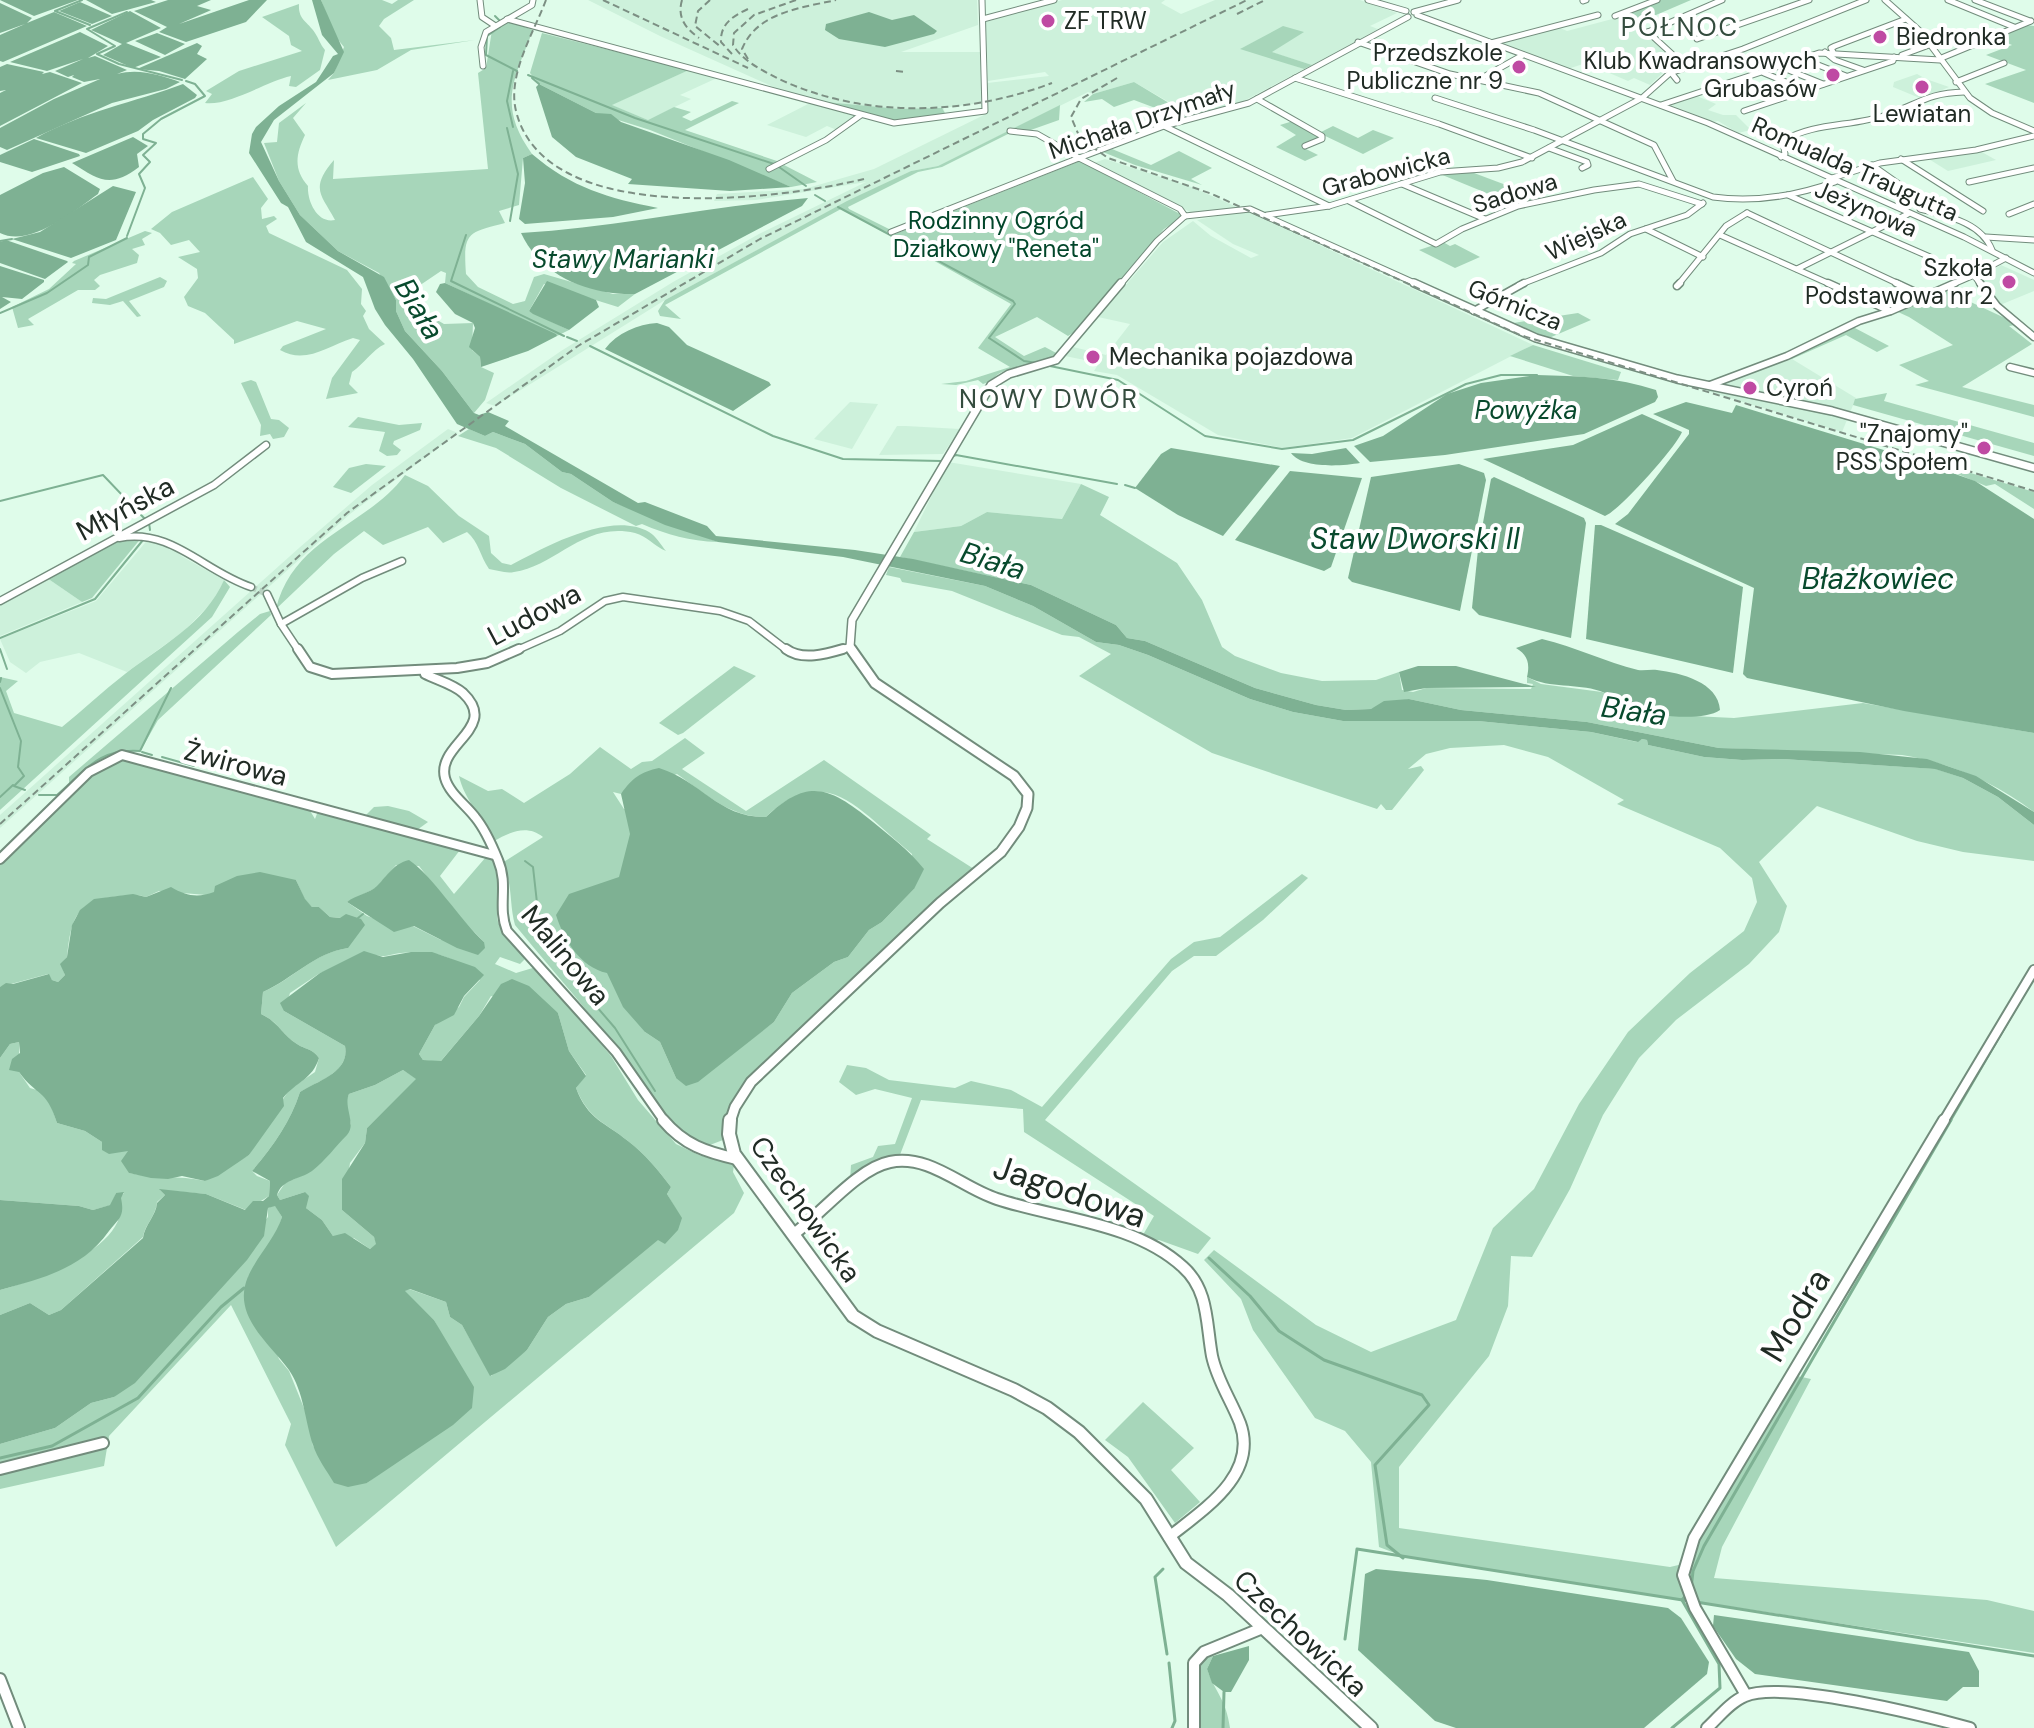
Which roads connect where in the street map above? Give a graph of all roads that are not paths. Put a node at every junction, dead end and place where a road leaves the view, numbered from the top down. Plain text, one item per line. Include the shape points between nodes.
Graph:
1 (480, 0) edge
2 (533, 0) edge
3 (982, 0) edge
4 (1054, 0) edge
5 (1368, 0) edge
6 (1458, 0) edge
7 (1657, 0) edge
8 (1722, 0) edge
9 (1809, 0) edge
10 (1866, 0) edge
11 (1897, 0) edge
12 (1948, 0) edge
13 (1975, 0) edge
14 (1888, 3) edge
15 (1411, 14) junction
16 (1598, 15) dead end
17 (1615, 16) dead end
18 (983, 19) junction
19 (1906, 19) junction
20 (501, 22) junction
21 (2032, 22) edge
22 (2015, 27) junction
23 (1697, 39) dead end
24 (1358, 42) junction
25 (1491, 43) junction
26 (1929, 45) junction
27 (1825, 52) junction
28 (1833, 52) junction
29 (1523, 55) junction
30 (1896, 57) junction
31 (1802, 59) junction
32 (1939, 59) junction
33 (2004, 63) dead end
34 (483, 66) dead end
35 (1781, 67) junction
36 (1863, 71) junction
37 (1670, 73) junction
38 (1764, 73) junction
39 (1847, 77) junction
40 (1295, 78) junction
41 (1479, 79) junction
42 (1677, 80) dead end
43 (1956, 82) junction
44 (1823, 85) junction
45 (1544, 86) dead end
46 (1806, 90) junction
47 (1533, 91) junction
48 (1964, 92) junction
49 (1435, 98) dead end
50 (1642, 98) junction
51 (1257, 99) junction
52 (1661, 105) junction
53 (1744, 111) dead end
54 (862, 115) junction
55 (1601, 119) junction
56 (1164, 126) junction
57 (1010, 131) dead end
58 (2034, 133) edge
59 (1562, 140) junction
60 (1305, 146) dead end
61 (1549, 148) junction
62 (1781, 157) junction
63 (1079, 158) junction
64 (1532, 158) junction
65 (1901, 159) junction
66 (1872, 165) junction
67 (1582, 168) dead end
68 (2034, 168) edge
69 (769, 169) dead end
70 (1832, 180) junction
71 (1673, 182) junction
72 (1969, 182) dead end
73 (1402, 184) junction
74 (1787, 195) junction
75 (1916, 196) dead end
76 (1713, 197) junction
77 (1733, 200) junction
78 (1349, 201) junction
79 (1702, 204) junction
80 (1329, 206) junction
81 (2033, 207) edge
82 (1920, 209) dead end
83 (1983, 211) dead end
84 (1747, 213) junction
85 (1908, 214) junction
86 (2009, 214) dead end
87 (1267, 215) junction
88 (1185, 216) junction
89 (1485, 219) junction
90 (1645, 229) junction
91 (1873, 231) junction
92 (891, 232) dead end
93 (1720, 235) junction
94 (1986, 237) junction
95 (2034, 240) edge
96 (1992, 250) junction
97 (1830, 252) junction
98 (1703, 257) junction
99 (1930, 257) dead end
100 (2006, 258) junction
101 (1797, 269) junction
102 (2034, 273) edge
103 (1974, 275) junction
104 (1677, 286) dead end
105 (1924, 296) junction
106 (1474, 311) junction
107 (1891, 311) junction
108 (2034, 337) edge
109 (2010, 367) dead end
110 (2034, 373) edge
111 (1710, 385) junction
112 (266, 445) dead end
113 (2034, 468) edge
114 (111, 541) junction
115 (402, 561) dead end
116 (251, 587) tunnel mouth
117 (267, 594) tunnel mouth
118 (0, 601) edge
119 (281, 624) junction
120 (850, 647) junction
121 (424, 670) junction
122 (494, 855) junction
123 (0, 859) edge
124 (2034, 970) edge
125 (738, 1159) junction
126 (794, 1234) junction
127 (103, 1443) dead end
128 (0, 1469) edge
129 (1169, 1537) junction
130 (1260, 1629) junction
131 (0, 1679) edge
132 (1746, 1695) junction
133 (19, 1728) edge
134 (1194, 1728) edge
135 (1371, 1728) edge
136 (1707, 1728) edge
137 (1970, 1728) edge

1 - 20 street via 482,17
2 - 20 street
3 - 18 street
4 - 18 street
5 - 15 street, Romualda Traugutta
6 - 15 street, Michała Drzymały
7 - 17 street
8 - 37 street via 1648,32 1672,54
9 - 23 street
10 - 37 street
11 - 14 street
12 - 22 street
13 - 21 street
14 - 19 street
15 - 24 street, Michała Drzymały
15 - 25 street, Romualda Traugutta
16 - 25 street
18 - 54 street via 985,111 901,123
19 - 26 street
19 - 28 street via 1835,46
20 - 34 street via 482,40
20 - 54 street
21 - 22 street
22 - 32 street
24 - 40 street, Michała Drzymały
24 - 41 street
25 - 29 street, Romualda Traugutta
26 - 30 street
26 - 32 street
27 - 28 street
27 - 31 street
27 - 36 street
28 - 30 street
29 - 41 street
29 - 50 street, Romualda Traugutta
30 - 32 street
30 - 36 street
31 - 35 street
31 - 39 street
32 - 43 street
33 - 43 street
35 - 38 street
35 - 44 street
36 - 39 street
37 - 42 street
37 - 50 street, Grabowicka
38 - 46 street
38 - 52 street
39 - 44 street
40 - 51 street, Michała Drzymały
40 - 64 street
41 - 47 street
43 - 48 street
44 - 46 street
45 - 47 street
46 - 53 street
47 - 55 street
48 - 58 street
48 - 62 street via 1937,93 1885,116 1798,132 1783,141
49 - 59 street
50 - 52 street, Romualda Traugutta
50 - 55 street, Grabowicka
51 - 56 street, Michała Drzymały
51 - 60 street via 1322,136
52 - 62 street, Romualda Traugutta
54 - 69 street
55 - 59 street, Grabowicka
55 - 71 street via 1654,145
56 - 63 street, Michała Drzymały
56 - 80 street
57 - 63 street via 1034,133
58 - 65 street via 1969,150
59 - 61 street, Grabowicka
59 - 71 street
61 - 64 street, Grabowicka
61 - 67 street via 1587,162
62 - 70 street, Romualda Traugutta
63 - 88 street
63 - 92 street, Michała Drzymały
64 - 73 street, Grabowicka via 1498,168 1459,168
65 - 66 street
65 - 83 street
66 - 70 street
66 - 75 street
68 - 72 street
70 - 74 street
70 - 85 street, Romualda Traugutta
71 - 76 street
73 - 78 street, Grabowicka
73 - 89 street
74 - 77 street
74 - 91 street, Jeżynowa
76 - 77 street
76 - 79 street, Wiejska
77 - 84 street via 1751,210
78 - 80 street, Grabowicka
78 - 89 street, Sadowa via 1436,244
79 - 89 street, Sadowa via 1635,184 1518,206
79 - 90 street, Wiejska via 1687,215
80 - 87 street, Grabowicka
81 - 86 street
82 - 94 street
84 - 93 street via 1731,220
84 - 97 street
85 - 91 street
85 - 96 street, Romualda Traugutta
87 - 88 street, Górnicza via 1239,209
87 - 106 street, Górnicza
88 - 120 street via 1157,241 1056,360 1005,373 991,385 852,620
90 - 98 street
90 - 106 street, Wiejska
91 - 97 street
91 - 99 street, Jeżynowa
93 - 98 street
93 - 101 street
94 - 95 street
94 - 96 street
96 - 100 street, Romualda Traugutta
97 - 101 street
97 - 105 street
98 - 104 street
100 - 102 street, Romualda Traugutta
100 - 103 street
101 - 107 street
103 - 105 street
103 - 108 street via 1997,306
105 - 107 street
106 - 111 street, Górnicza via 1536,338
107 - 111 street
109 - 110 street
111 - 113 street, Górnicza via 1832,411
112 - 114 street, Młyńska via 214,485
114 - 116 street via 155,535 209,569
114 - 118 street, Młyńska
115 - 119 street
117 - 119 street, Ludowa
119 - 121 street, Ludowa via 319,672
120 - 121 street, Ludowa via 819,656 791,653 735,616 623,597 605,601 560,631 499,660
120 - 125 street, Czechowicka via 875,683 1014,776 1028,794 1027,808 1001,852 751,1082 728,1123
121 - 122 street, Malinowa via 462,692 472,704 475,717 469,733 451,750 445,779 478,821
122 - 123 street, Żwirowa via 122,755 89,772
122 - 125 street, Malinowa via 505,876 500,916 507,931 616,1052 675,1134 706,1153
124 - 132 street, Modra via 1694,1538 1683,1575 1695,1608
125 - 126 street, Czechowicka
126 - 129 street, Czechowicka via 853,1316 1047,1408 1117,1467 1146,1499
126 - 129 street, Jagodowa via 874,1168 920,1162 983,1194 1088,1220 1169,1256 1197,1282 1207,1305 1210,1355 1242,1428 1245,1452 1222,1491
127 - 128 street
129 - 130 street, Czechowicka via 1186,1563 1228,1595
130 - 134 street via 1204,1652 1194,1663
130 - 135 street, Czechowicka
131 - 133 street
132 - 136 street
132 - 137 street via 1793,1693

